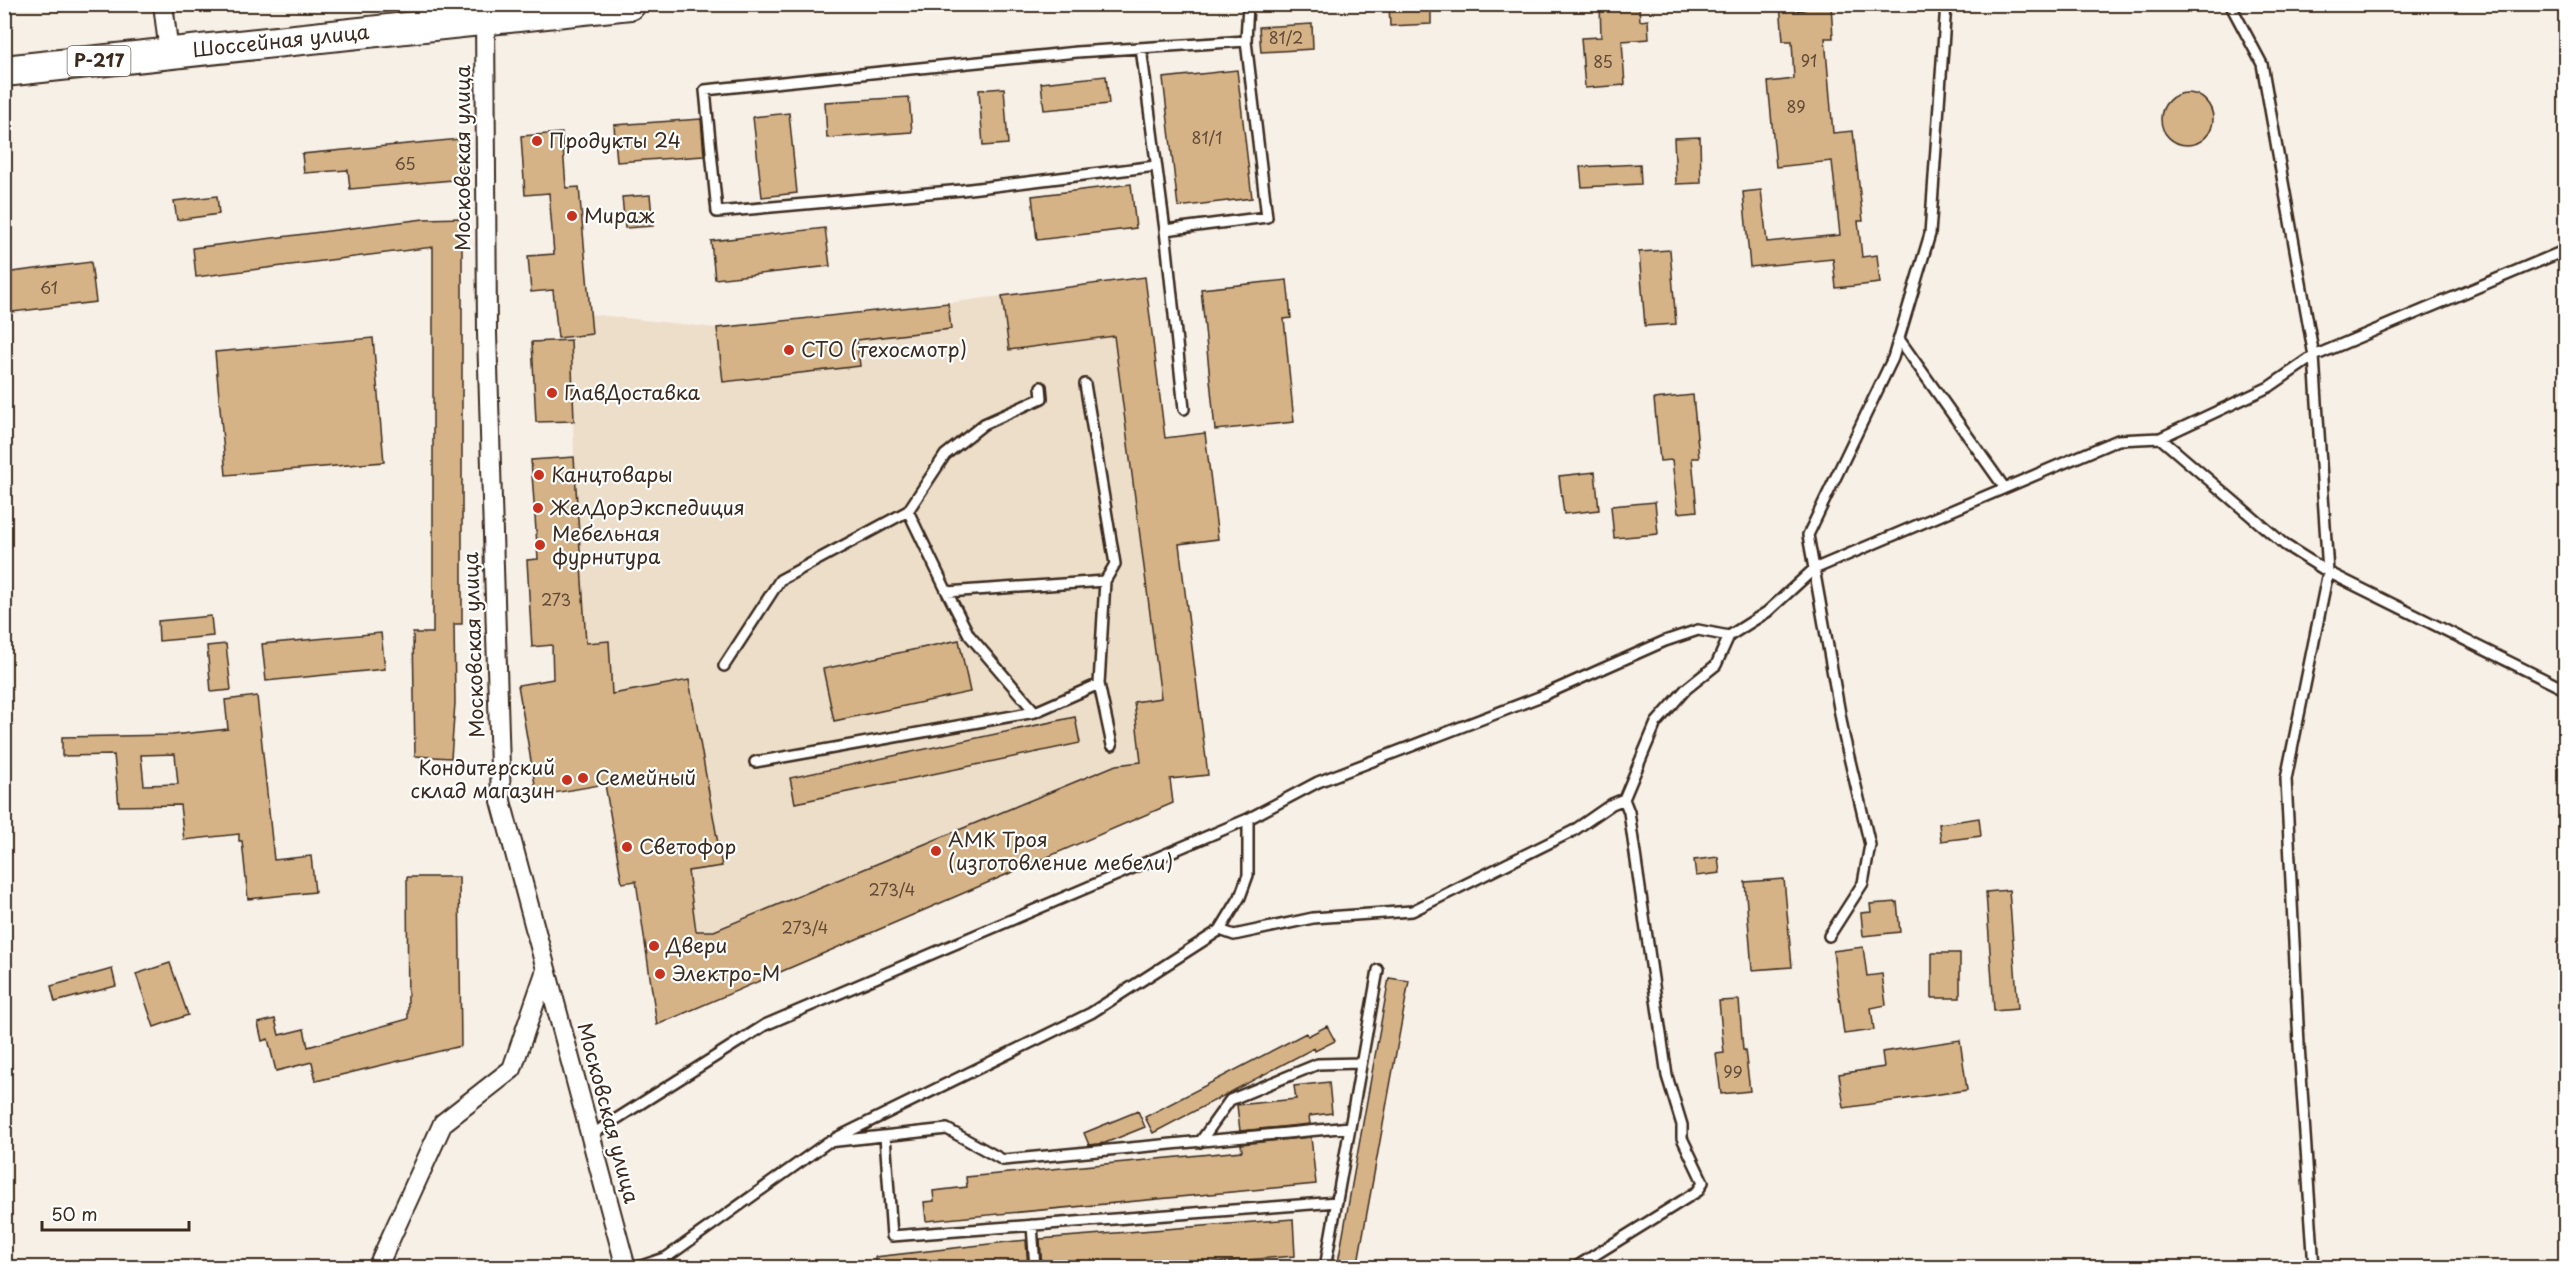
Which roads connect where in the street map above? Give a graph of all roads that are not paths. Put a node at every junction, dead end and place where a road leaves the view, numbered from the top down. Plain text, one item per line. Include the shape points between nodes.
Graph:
1 (163, 4) edge
2 (630, 4) edge
3 (1248, 4) edge
4 (1946, 4) edge
5 (2230, 4) edge
6 (485, 12) edge
7 (1246, 41) junction
8 (1141, 48) junction
9 (169, 53) junction
10 (4, 70) edge
11 (1156, 166) junction
12 (1165, 230) junction
13 (2565, 249) edge
14 (1899, 339) junction
15 (2314, 356) junction
16 (1085, 384) dead end
17 (1041, 387) dead end
18 (1184, 408) dead end
19 (2160, 438) junction
20 (2004, 487) junction
21 (908, 511) junction
22 (1814, 569) junction
23 (2328, 572) junction
24 (1105, 581) junction
25 (947, 592) junction
26 (1729, 636) junction
27 (724, 666) dead end
28 (1099, 684) junction
29 (2565, 690) edge
30 (1035, 712) junction
31 (1112, 745) dead end
32 (755, 762) dead end
33 (1624, 799) junction
34 (1248, 819) junction
35 (1220, 930) junction
36 (1829, 936) dead end
37 (546, 970) junction
38 (1378, 970) dead end
39 (1362, 1063) junction
40 (1350, 1127) junction
41 (591, 1136) junction
42 (885, 1136) junction
43 (828, 1142) junction
44 (1200, 1142) junction
45 (1336, 1202) junction
46 (1032, 1225) junction
47 (377, 1268) edge
48 (626, 1268) edge
49 (635, 1268) edge
50 (1035, 1268) edge
51 (1324, 1268) edge
52 (1574, 1268) edge
53 (2314, 1268) edge

1 - 9 street
2 - 6 highway, Шоссейная улица / Р-217
3 - 7 lane
4 - 14 lane via 1930,234
5 - 15 lane via 2262,64
6 - 9 highway, Шоссейная улица / Р-217
6 - 37 street, Московская улица via 487,333 501,801
7 - 8 lane
7 - 12 lane via 1267,217
8 - 11 lane
8 - 11 lane via 705,90 717,212 962,190
9 - 10 highway, Шоссейная улица / Р-217
11 - 12 lane
12 - 18 lane
13 - 15 lane
14 - 20 lane
14 - 22 lane via 1808,535
15 - 19 lane via 2269,387
15 - 23 lane
16 - 24 lane via 1115,564
17 - 21 lane via 1042,398 984,424 945,455
19 - 20 lane via 2118,440
19 - 23 lane via 2285,545
20 - 22 lane
21 - 25 lane
21 - 27 lane via 780,580
22 - 26 lane via 1767,612
22 - 36 lane via 1844,736 1870,846 1863,883
23 - 29 lane
23 - 53 lane via 2286,779
24 - 25 lane
24 - 28 lane
25 - 30 lane via 969,635
26 - 33 lane via 1716,665 1686,689 1656,723
26 - 34 lane via 1698,630 1665,641 1539,697 1318,782
28 - 30 lane
28 - 31 lane
30 - 32 lane
33 - 35 lane via 1574,831 1412,911 1313,918 1234,935
33 - 52 lane via 1666,1076 1683,1138 1703,1182 1698,1191
34 - 35 lane via 1248,875
34 - 41 lane via 765,1026
35 - 43 lane via 1091,1013
37 - 41 street, Московская улица
37 - 47 street via 512,1069 443,1123
38 - 39 lane
39 - 40 lane
39 - 44 lane via 1318,1064 1230,1100
40 - 44 lane
40 - 45 lane
41 - 48 street, Московская улица
42 - 43 lane
42 - 44 lane via 947,1129 1003,1160
42 - 46 lane via 892,1236
43 - 49 lane via 667,1257
45 - 46 lane
45 - 51 lane
46 - 50 lane

